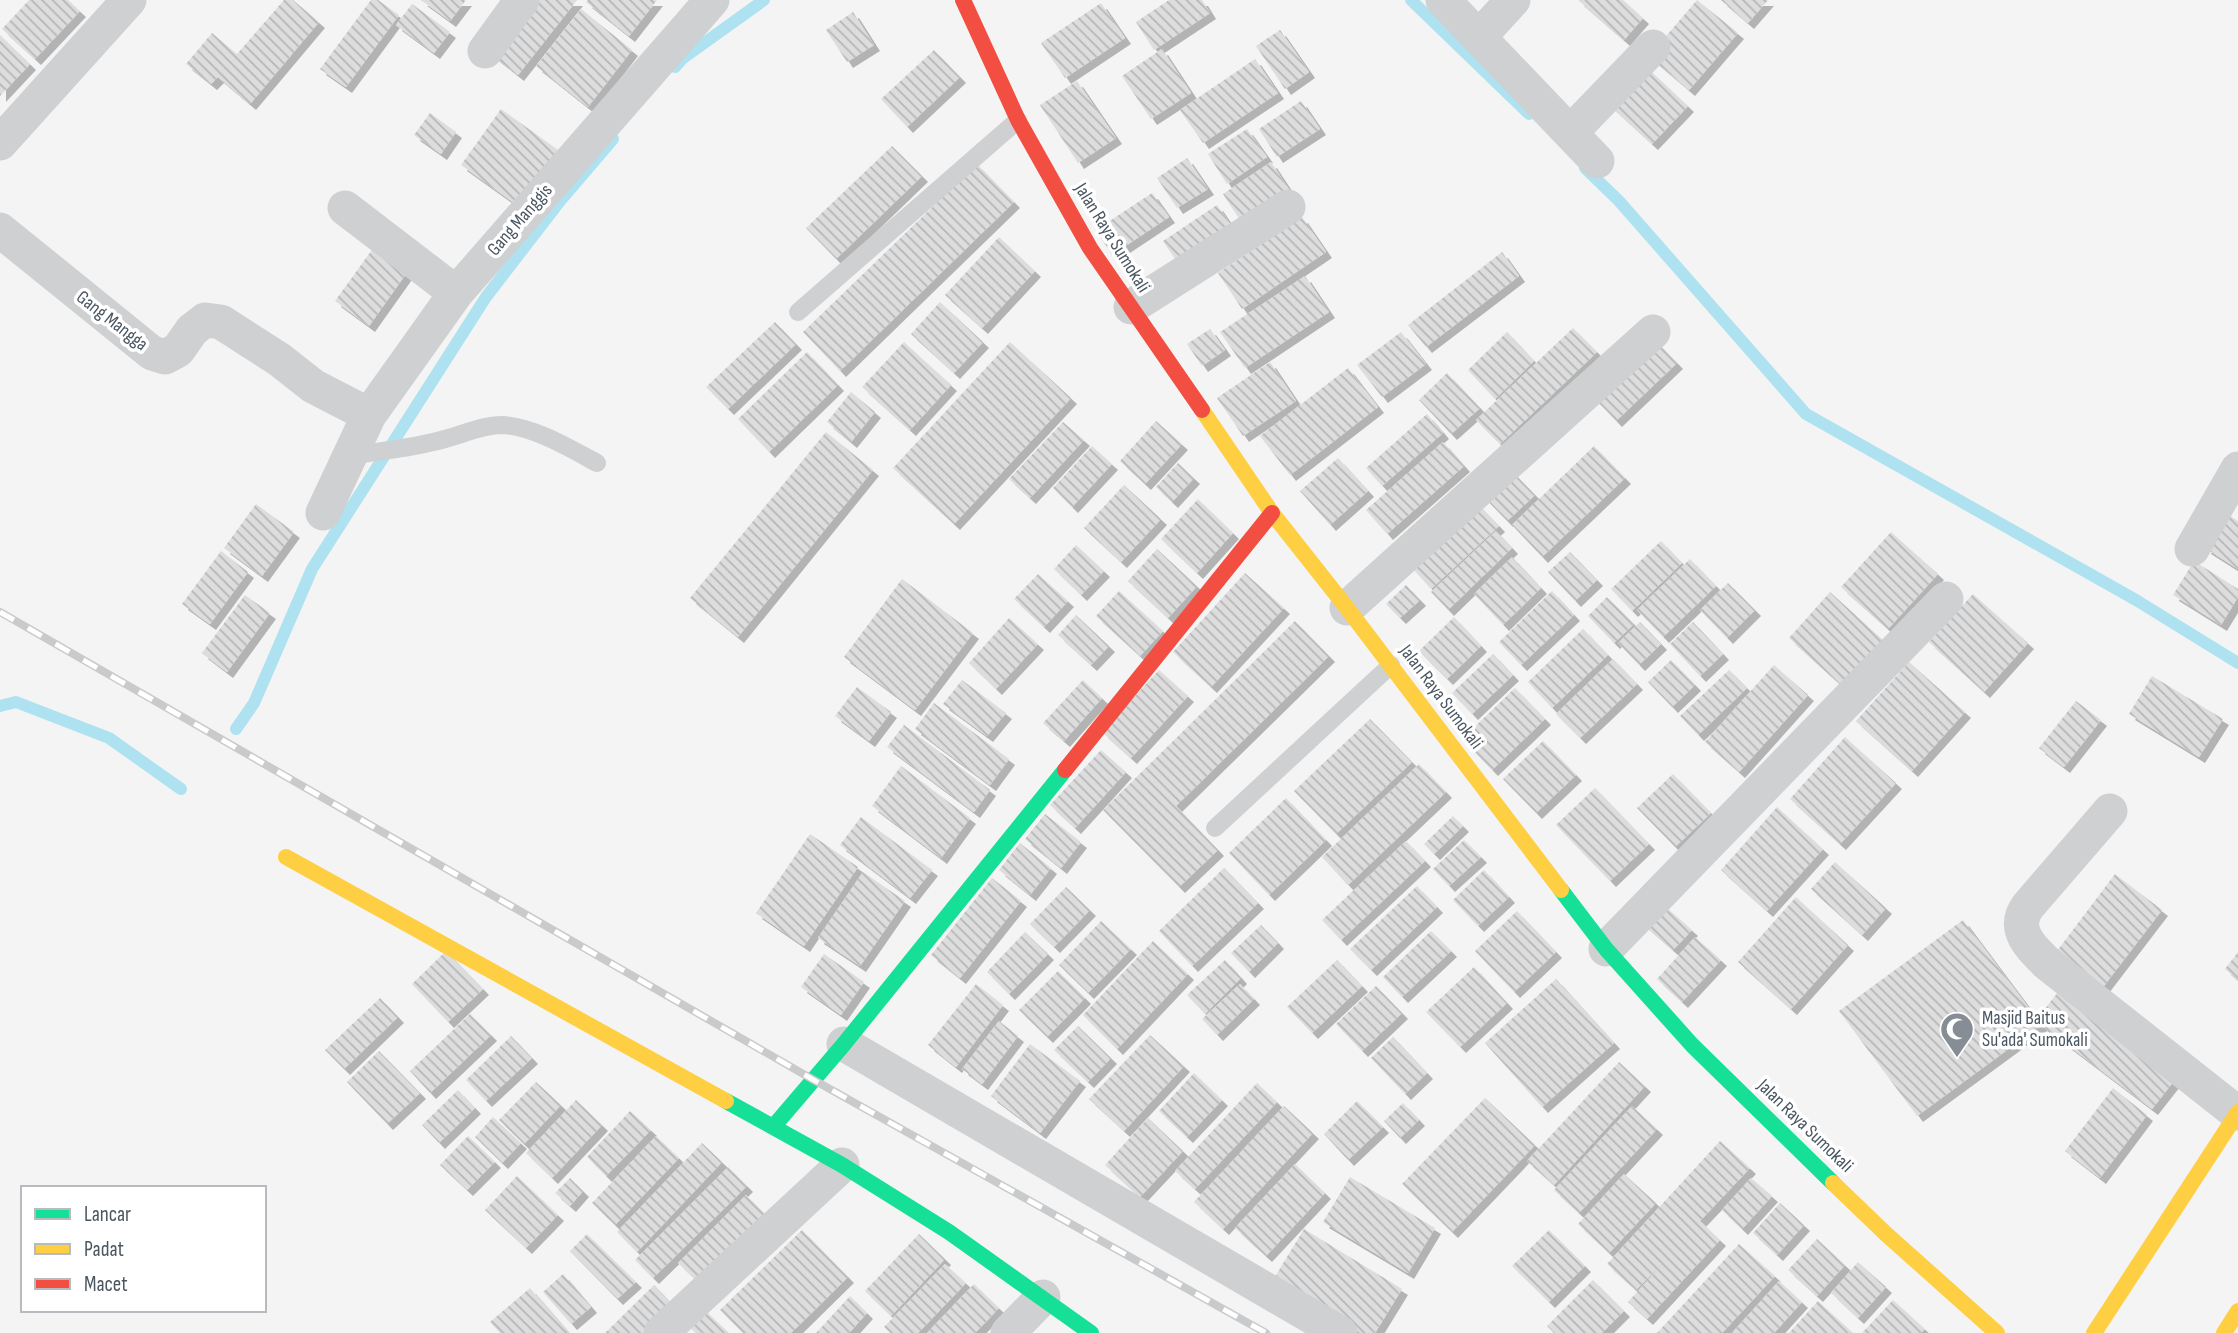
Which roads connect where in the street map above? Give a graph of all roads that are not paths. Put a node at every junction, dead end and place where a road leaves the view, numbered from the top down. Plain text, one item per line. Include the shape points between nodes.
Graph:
1 (129, 0) edge
2 (522, 0) edge
3 (712, 0) edge
4 (963, 0) edge
5 (1443, 0) edge
6 (1513, 0) edge
7 (1479, 37) junction
8 (1653, 47) dead end
9 (485, 51) dead end
10 (1018, 120) junction
11 (1570, 133) junction
12 (0, 143) edge
13 (1597, 161) dead end
14 (1288, 207) dead end
15 (345, 208) dead end
16 (0, 230) edge
17 (456, 293) junction
18 (1131, 307) junction
19 (798, 312) dead end
20 (1653, 332) dead end
21 (369, 415) junction
22 (361, 454) junction
23 (597, 463) dead end
24 (2238, 469) edge
25 (323, 513) dead end
26 (1272, 513) junction
27 (2192, 549) dead end
28 (1946, 598) dead end
29 (1347, 608) junction
30 (1391, 665) junction
31 (2110, 811) dead end
32 (1215, 828) dead end
33 (286, 857) dead end
34 (1606, 949) junction
35 (844, 1044) junction
36 (2238, 1112) edge
37 (774, 1126) junction
38 (842, 1164) junction
39 (1043, 1297) junction
40 (2238, 1311) edge
41 (661, 1333) edge
42 (1008, 1333) edge
43 (1091, 1333) edge
44 (1340, 1333) edge
45 (1997, 1333) edge
46 (2094, 1333) edge
47 (2224, 1333) edge

1 - 12 street
2 - 9 street
3 - 17 street, Gang Manggis
4 - 10 street, Jalan Raya Sumokali
5 - 7 street
6 - 7 street
7 - 11 street
8 - 11 street
10 - 18 street, Jalan Raya Sumokali via 1090,248
10 - 19 lane
11 - 13 street
14 - 18 street
15 - 17 street
16 - 21 street, Gang Mangga via 152,353 165,357 178,351 205,320 221,322 313,386
17 - 21 street, Gang Manggis
18 - 26 street, Jalan Raya Sumokali
20 - 29 street
21 - 22 street, Gang Manggis
22 - 23 lane via 503,425 533,432
22 - 25 street, Gang Manggis
24 - 27 street
26 - 29 street, Jalan Raya Sumokali
26 - 35 street
28 - 34 street
29 - 30 street, Jalan Raya Sumokali
30 - 32 lane
30 - 34 street, Jalan Raya Sumokali
31 - 36 street via 2028,906 2020,920 2021,930 2048,964
33 - 37 street
34 - 45 street, Jalan Raya Sumokali via 1772,1125
35 - 37 street
35 - 44 street
36 - 46 street
37 - 38 street
38 - 39 street
38 - 41 street
39 - 42 street
39 - 43 street
40 - 47 street

